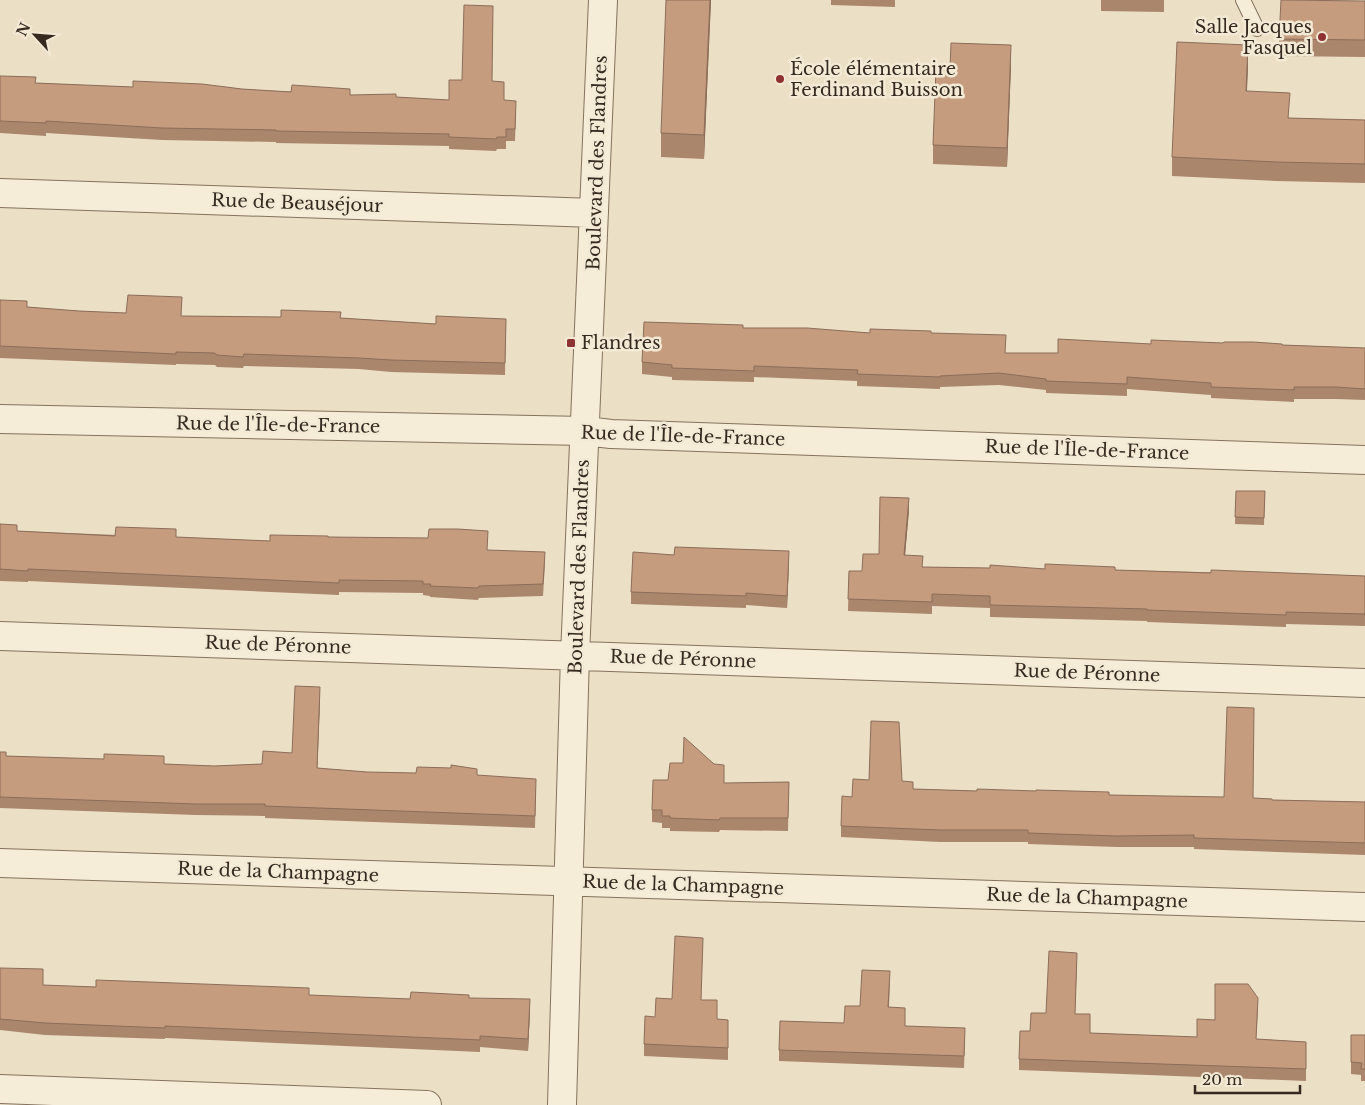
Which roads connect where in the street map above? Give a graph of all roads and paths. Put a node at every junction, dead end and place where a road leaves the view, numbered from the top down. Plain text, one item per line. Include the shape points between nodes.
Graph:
1 (603, 0) edge
2 (1243, 0) edge
3 (1257, 29) dead end
4 (0, 193) edge
5 (594, 214) junction
6 (0, 419) edge
7 (585, 431) junction
8 (1365, 460) edge
9 (0, 636) edge
10 (576, 655) junction
11 (1365, 683) edge
12 (0, 863) edge
13 (570, 881) junction
14 (1365, 907) edge
15 (0, 1088) edge
16 (427, 1105) edge
17 (562, 1105) edge

1 - 5 street, Boulevard des Flandres
2 - 3 lane
4 - 5 street, Rue de Beauséjour
5 - 7 street, Boulevard des Flandres
6 - 7 street, Rue de l'Île-de-France
7 - 8 street, Rue de l'Île-de-France
7 - 10 street, Boulevard des Flandres
9 - 10 street, Rue de Péronne
10 - 11 street, Rue de Péronne
10 - 13 street, Boulevard des Flandres
12 - 13 street, Rue de la Champagne
13 - 14 street, Rue de la Champagne
13 - 17 street, Boulevard des Flandres
15 - 16 street

